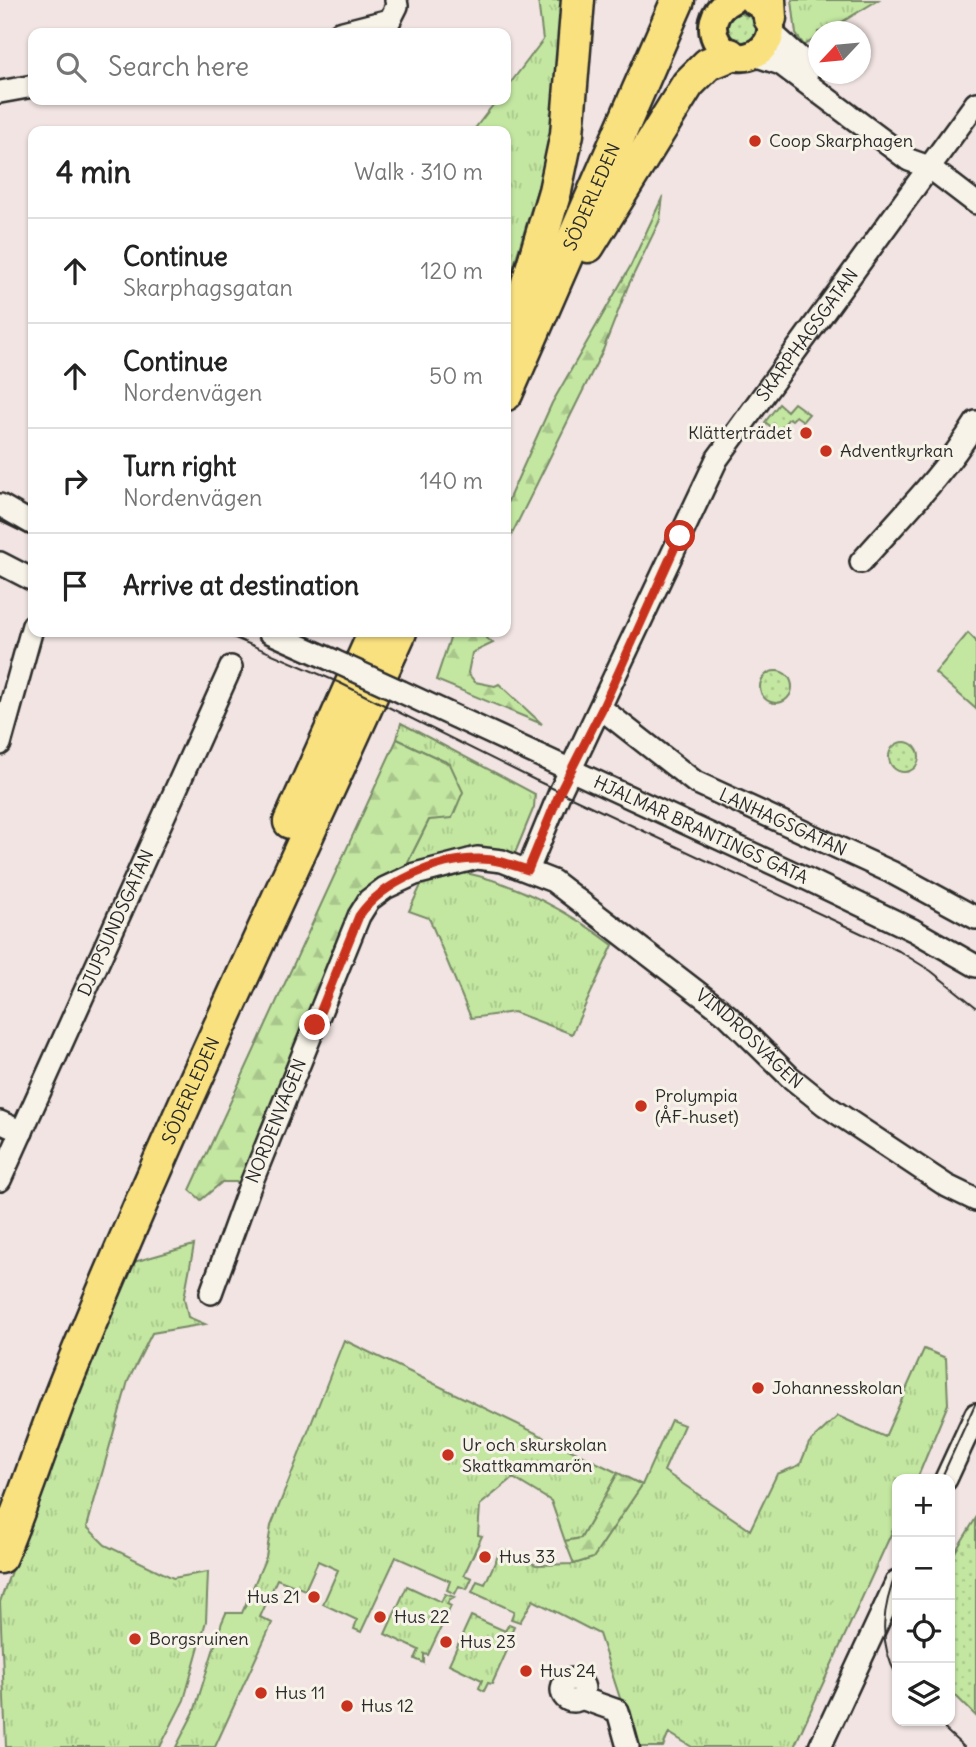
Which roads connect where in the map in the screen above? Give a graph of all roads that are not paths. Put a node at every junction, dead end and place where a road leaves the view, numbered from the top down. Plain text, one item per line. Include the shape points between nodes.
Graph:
1 (396, 0) edge
2 (578, 0) edge
3 (658, 0) edge
4 (732, 0) edge
5 (698, 9) edge
6 (766, 13) edge
7 (359, 28) edge
8 (742, 55) junction
9 (28, 87) edge
10 (0, 92) edge
11 (976, 103) edge
12 (929, 167) junction
13 (976, 203) edge
14 (517, 340) edge
15 (511, 369) edge
16 (976, 422) edge
17 (959, 450) junction
18 (976, 463) edge
19 (0, 505) edge
20 (28, 521) edge
21 (861, 562) dead end
22 (0, 564) edge
23 (28, 578) edge
24 (30, 637) edge
25 (281, 637) edge
26 (373, 637) edge
27 (398, 637) edge
28 (231, 667) dead end
29 (602, 709) junction
30 (0, 744) edge
31 (571, 770) junction
32 (528, 870) junction
33 (976, 918) edge
34 (976, 966) edge
35 (0, 1122) edge
36 (22, 1132) junction
37 (0, 1180) edge
38 (976, 1200) edge
39 (211, 1293) dead end
40 (976, 1413) edge
41 (948, 1474) edge
42 (7, 1517) edge
43 (0, 1557) edge
44 (0, 1584) edge
45 (892, 1592) edge
46 (581, 1698) dead end
47 (628, 1747) edge
48 (820, 1747) edge

1 - 7 street via 390,20
2 - 14 highway via 567,134
3 - 14 highway, SÖDERLEDEN
4 - 5 main road via 716,13
5 - 8 main road via 716,41
5 - 14 highway, SÖDERLEDEN
6 - 8 main road via 767,44
6 - 12 street via 794,56 918,150
8 - 12 street via 781,64 909,160
8 - 14 highway via 708,64 688,85
9 - 10 street
11 - 12 street, SKARPHAGSGATAN
12 - 13 street
12 - 29 street, SKARPHAGSGATAN via 717,459
14 - 15 highway, SÖDERLEDEN
16 - 17 street
17 - 18 street
17 - 21 street via 917,504
19 - 20 street
22 - 23 street
24 - 30 street
25 - 31 street, HJALMAR BRANTINGS GATA, bridge
26 - 42 highway, SÖDERLEDEN via 120,1206
27 - 42 highway, SÖDERLEDEN via 239,980
28 - 36 street, DJUPSUNDSGATAN
29 - 31 street, SKARPHAGSGATAN
29 - 33 street, LANHAGSGATAN via 695,782 891,872
31 - 32 street
31 - 34 street, HJALMAR BRANTINGS GATA via 821,885
32 - 38 street, VINDROSVÄGEN via 571,893 709,1001 825,1105 947,1186
32 - 39 street, NORDENVÄGEN via 477,858 415,874 369,900 247,1191
35 - 36 street
36 - 37 street, DJUPSUNDSGATAN
40 - 41 street
42 - 43 highway, SÖDERLEDEN
42 - 44 highway
45 - 48 street
46 - 47 street via 618,1711

